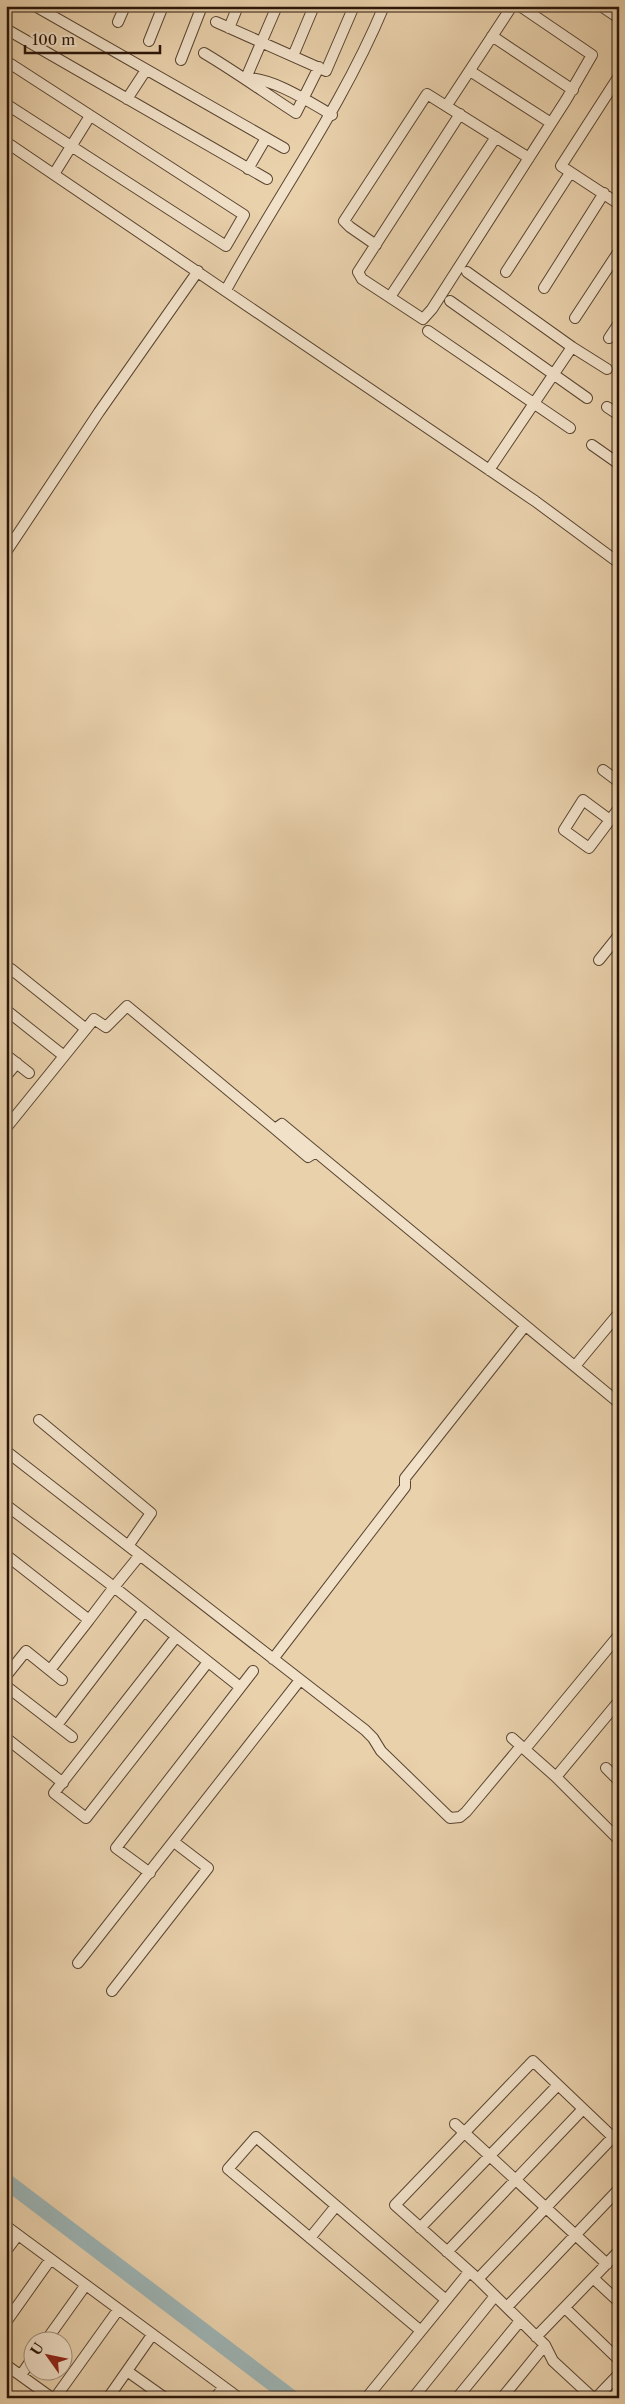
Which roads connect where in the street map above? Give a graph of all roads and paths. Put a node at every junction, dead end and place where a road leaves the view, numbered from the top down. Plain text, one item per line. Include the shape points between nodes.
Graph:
1 (35, 6) edge
2 (125, 6) edge
3 (163, 6) edge
4 (202, 6) edge
5 (238, 6) edge
6 (276, 6) edge
7 (314, 6) edge
8 (354, 6) edge
9 (384, 6) edge
10 (512, 6) edge
11 (520, 6) edge
12 (601, 6) edge
13 (619, 18) edge
14 (118, 22) dead end
15 (216, 22) dead end
16 (229, 28) junction
17 (6, 29) edge
18 (492, 36) junction
19 (149, 41) dead end
20 (261, 42) junction
21 (204, 53) dead end
22 (293, 56) junction
23 (181, 60) dead end
24 (6, 61) edge
25 (319, 68) junction
26 (146, 70) junction
27 (470, 71) junction
28 (619, 76) edge
29 (246, 78) junction
30 (573, 90) junction
31 (127, 98) junction
32 (304, 98) junction
33 (6, 104) edge
34 (447, 105) junction
35 (460, 114) junction
36 (332, 115) junction
37 (90, 116) junction
38 (551, 123) junction
39 (496, 137) junction
40 (266, 138) junction
41 (6, 142) edge
42 (72, 147) junction
43 (284, 148) dead end
44 (529, 158) junction
45 (248, 169) junction
46 (570, 173) junction
47 (54, 174) junction
48 (267, 179) dead end
49 (604, 193) junction
50 (619, 204) edge
51 (376, 245) junction
52 (619, 251) edge
53 (610, 264) junction
54 (619, 270) edge
55 (198, 271) junction
56 (467, 272) dead end
57 (506, 272) dead end
58 (544, 288) dead end
59 (226, 290) junction
60 (390, 297) junction
61 (450, 301) dead end
62 (575, 318) dead end
63 (619, 323) edge
64 (428, 331) dead end
65 (609, 338) dead end
66 (572, 347) junction
67 (608, 370) dead end
68 (554, 374) junction
69 (587, 398) dead end
70 (535, 403) junction
71 (607, 407) dead end
72 (619, 415) edge
73 (570, 428) dead end
74 (592, 445) dead end
75 (619, 464) edge
76 (489, 470) junction
77 (6, 552) edge
78 (619, 563) edge
79 (603, 770) dead end
80 (619, 782) edge
81 (619, 808) edge
82 (610, 820) junction
83 (619, 935) edge
84 (599, 960) dead end
85 (6, 975) edge
86 (6, 1010) edge
87 (86, 1029) junction
88 (6, 1055) edge
89 (64, 1056) junction
90 (16, 1063) junction
91 (29, 1073) dead end
92 (6, 1076) edge
93 (6, 1128) edge
94 (619, 1313) edge
95 (525, 1326) junction
96 (575, 1366) junction
97 (619, 1404) edge
98 (39, 1420) dead end
99 (6, 1451) edge
100 (6, 1505) edge
101 (128, 1546) junction
102 (6, 1555) edge
103 (140, 1555) junction
104 (114, 1587) junction
105 (144, 1611) junction
106 (89, 1620) junction
107 (619, 1636) edge
108 (176, 1637) junction
109 (273, 1659) junction
110 (208, 1662) junction
111 (50, 1670) junction
112 (253, 1671) dead end
113 (6, 1676) edge
114 (62, 1680) dead end
115 (300, 1680) junction
116 (6, 1686) edge
117 (240, 1687) junction
118 (619, 1701) edge
119 (57, 1725) junction
120 (72, 1736) dead end
121 (6, 1738) edge
122 (512, 1738) dead end
123 (523, 1747) junction
124 (606, 1768) dead end
125 (556, 1777) junction
126 (618, 1777) edge
127 (63, 1783) junction
128 (619, 1840) edge
129 (174, 1842) junction
130 (150, 1874) junction
131 (78, 1963) dead end
132 (112, 1991) dead end
133 (558, 2085) junction
134 (583, 2109) junction
135 (455, 2124) dead end
136 (464, 2132) junction
137 (616, 2140) edge
138 (490, 2156) junction
139 (516, 2180) junction
140 (619, 2189) edge
141 (336, 2206) junction
142 (546, 2208) junction
143 (6, 2226) edge
144 (420, 2228) junction
145 (18, 2235) junction
146 (575, 2235) junction
147 (310, 2238) junction
148 (6, 2251) edge
149 (619, 2251) edge
150 (447, 2252) junction
151 (50, 2260) junction
152 (606, 2264) junction
153 (469, 2272) junction
154 (593, 2278) junction
155 (478, 2279) junction
156 (85, 2286) junction
157 (495, 2296) junction
158 (446, 2300) junction
159 (619, 2302) edge
160 (507, 2307) junction
161 (564, 2308) junction
162 (118, 2310) junction
163 (520, 2320) junction
164 (6, 2322) edge
165 (421, 2331) junction
166 (52, 2332) edge
167 (152, 2335) junction
168 (536, 2337) junction
169 (545, 2345) junction
170 (619, 2360) edge
171 (6, 2365) edge
172 (127, 2370) junction
173 (619, 2374) edge
174 (21, 2375) joint
175 (224, 2387) junction
176 (54, 2398) edge
177 (108, 2398) edge
178 (165, 2398) edge
179 (215, 2398) edge
180 (239, 2398) edge
181 (370, 2398) edge
182 (413, 2398) edge
183 (458, 2398) edge
184 (502, 2398) edge
185 (594, 2398) edge

1 - 26 street
2 - 14 street
3 - 19 street
4 - 23 street
5 - 16 street
6 - 20 street
7 - 22 street
8 - 25 street via 326,71
9 - 36 street
10 - 18 street
11 - 30 street via 592,55
12 - 13 street
15 - 16 street
16 - 20 street
17 - 31 street
18 - 27 street
18 - 30 street
20 - 22 street
20 - 29 street
21 - 29 street
22 - 25 street
24 - 37 street
25 - 32 street
26 - 31 street
26 - 40 street
27 - 34 street
27 - 38 street
28 - 46 street via 562,162 561,166
29 - 32 street via 258,78
29 - 32 street via 296,113
30 - 38 street
31 - 45 street
32 - 36 street
33 - 42 street
34 - 35 street
34 - 51 street via 427,94 344,220 345,224
35 - 39 street
35 - 51 street
36 - 59 street via 292,176
37 - 42 street
37 - 42 street via 244,215 226,246
38 - 44 street
39 - 44 street
39 - 60 street
40 - 43 street
40 - 45 street
41 - 47 street
42 - 47 street
44 - 60 street via 427,316 423,319 418,317
45 - 48 street
46 - 49 street
46 - 57 street
47 - 55 street
49 - 50 street
49 - 58 street
51 - 60 street via 358,276
52 - 53 street
53 - 54 street
53 - 62 street
55 - 59 street
55 - 77 street via 98,412
56 - 66 street
59 - 76 street
61 - 68 street
63 - 65 street
64 - 70 street
66 - 67 street
66 - 68 street
68 - 69 street
68 - 70 street
70 - 73 street
70 - 76 street
71 - 72 street
74 - 75 street
76 - 78 street
79 - 80 street
81 - 82 street
82 - 82 street via 589,848 564,830 584,800
83 - 84 street
85 - 87 street via 11,969
86 - 89 street
87 - 89 street
87 - 95 street via 94,1019 106,1027 127,1006 275,1130 282,1124
88 - 90 street
89 - 93 street
90 - 91 street
90 - 92 street
94 - 96 street
95 - 96 street
95 - 109 street via 405,1478 405,1487
96 - 97 street
98 - 101 street via 151,1513
99 - 101 street
100 - 104 street
101 - 103 street
102 - 106 street
103 - 104 street
103 - 109 street
104 - 105 street
104 - 106 street
105 - 108 street
105 - 119 street
106 - 111 street
107 - 123 street
108 - 110 street
108 - 127 street
109 - 115 street
110 - 117 street
110 - 127 street via 86,1818 54,1793
111 - 113 street via 26,1651
111 - 114 street
112 - 117 street
115 - 123 street via 374,1738 381,1752 444,1813 455,1819 466,1812
115 - 129 street
116 - 119 street
117 - 130 street via 116,1848
118 - 125 street
119 - 120 street
121 - 127 street
122 - 123 street
123 - 125 street
124 - 126 street
125 - 128 street
129 - 130 street
129 - 132 street via 208,1868
130 - 131 street
133 - 134 street
133 - 136 street via 533,2061
133 - 138 street
134 - 137 street
134 - 139 street
135 - 136 street
136 - 138 street
136 - 144 street via 394,2205
137 - 142 street
138 - 139 street
138 - 144 street
139 - 142 street
139 - 150 street
140 - 146 street
141 - 147 street
141 - 147 street via 256,2137 228,2169
141 - 158 street
142 - 146 street
142 - 155 street
143 - 145 street
144 - 150 street
145 - 148 street
145 - 151 street
146 - 152 street
146 - 160 street
147 - 165 street
149 - 152 street
150 - 153 street
151 - 156 street
151 - 164 street
152 - 154 street
153 - 155 street
153 - 158 street
154 - 159 street
154 - 161 street
155 - 157 street
156 - 162 street
156 - 166 street
157 - 160 street
157 - 182 street
158 - 165 street
160 - 163 street
161 - 168 street
161 - 170 street
162 - 167 street
162 - 176 street
163 - 168 street
163 - 183 street
165 - 181 street via 368,2396
167 - 172 street
167 - 175 street
168 - 169 street
169 - 184 street
169 - 185 street via 553,2361
171 - 174 street
172 - 177 street
172 - 178 street
173 - 185 street
174 - 176 street
175 - 179 street
175 - 180 street

